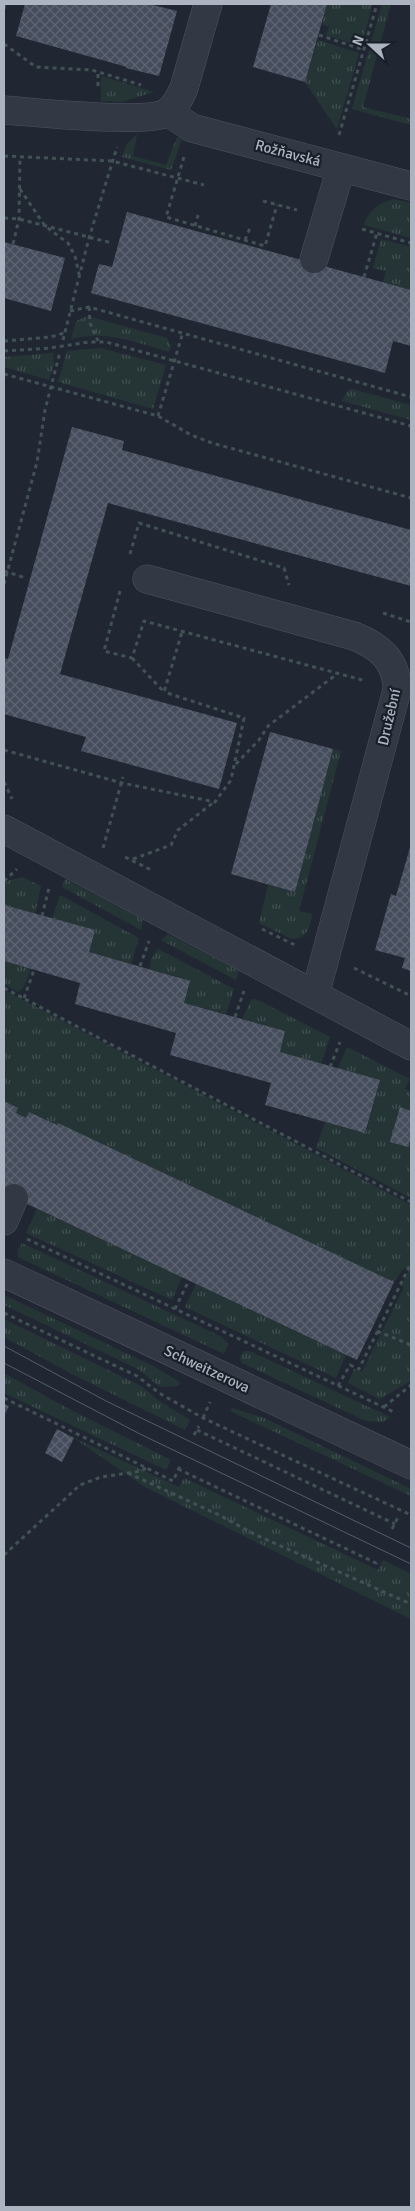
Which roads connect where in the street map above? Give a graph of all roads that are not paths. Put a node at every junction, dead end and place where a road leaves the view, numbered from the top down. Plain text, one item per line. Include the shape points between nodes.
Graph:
1 (208, 4) edge
2 (4, 110) edge
3 (168, 112) junction
4 (335, 166) junction
5 (411, 186) edge
6 (314, 260) dead end
7 (137, 571) road end
8 (4, 829) edge
9 (315, 995) junction
10 (411, 1046) edge
11 (4, 1273) edge
12 (408, 1455) edge

1 - 3 street via 180,99
2 - 3 street via 124,117
3 - 4 street, Rožňavská via 192,128
4 - 5 street, Rožňavská
4 - 6 street
7 - 9 street, Družební via 370,642 381,650 394,668 397,690
8 - 9 street
9 - 10 street
11 - 12 street, Schweitzerova

